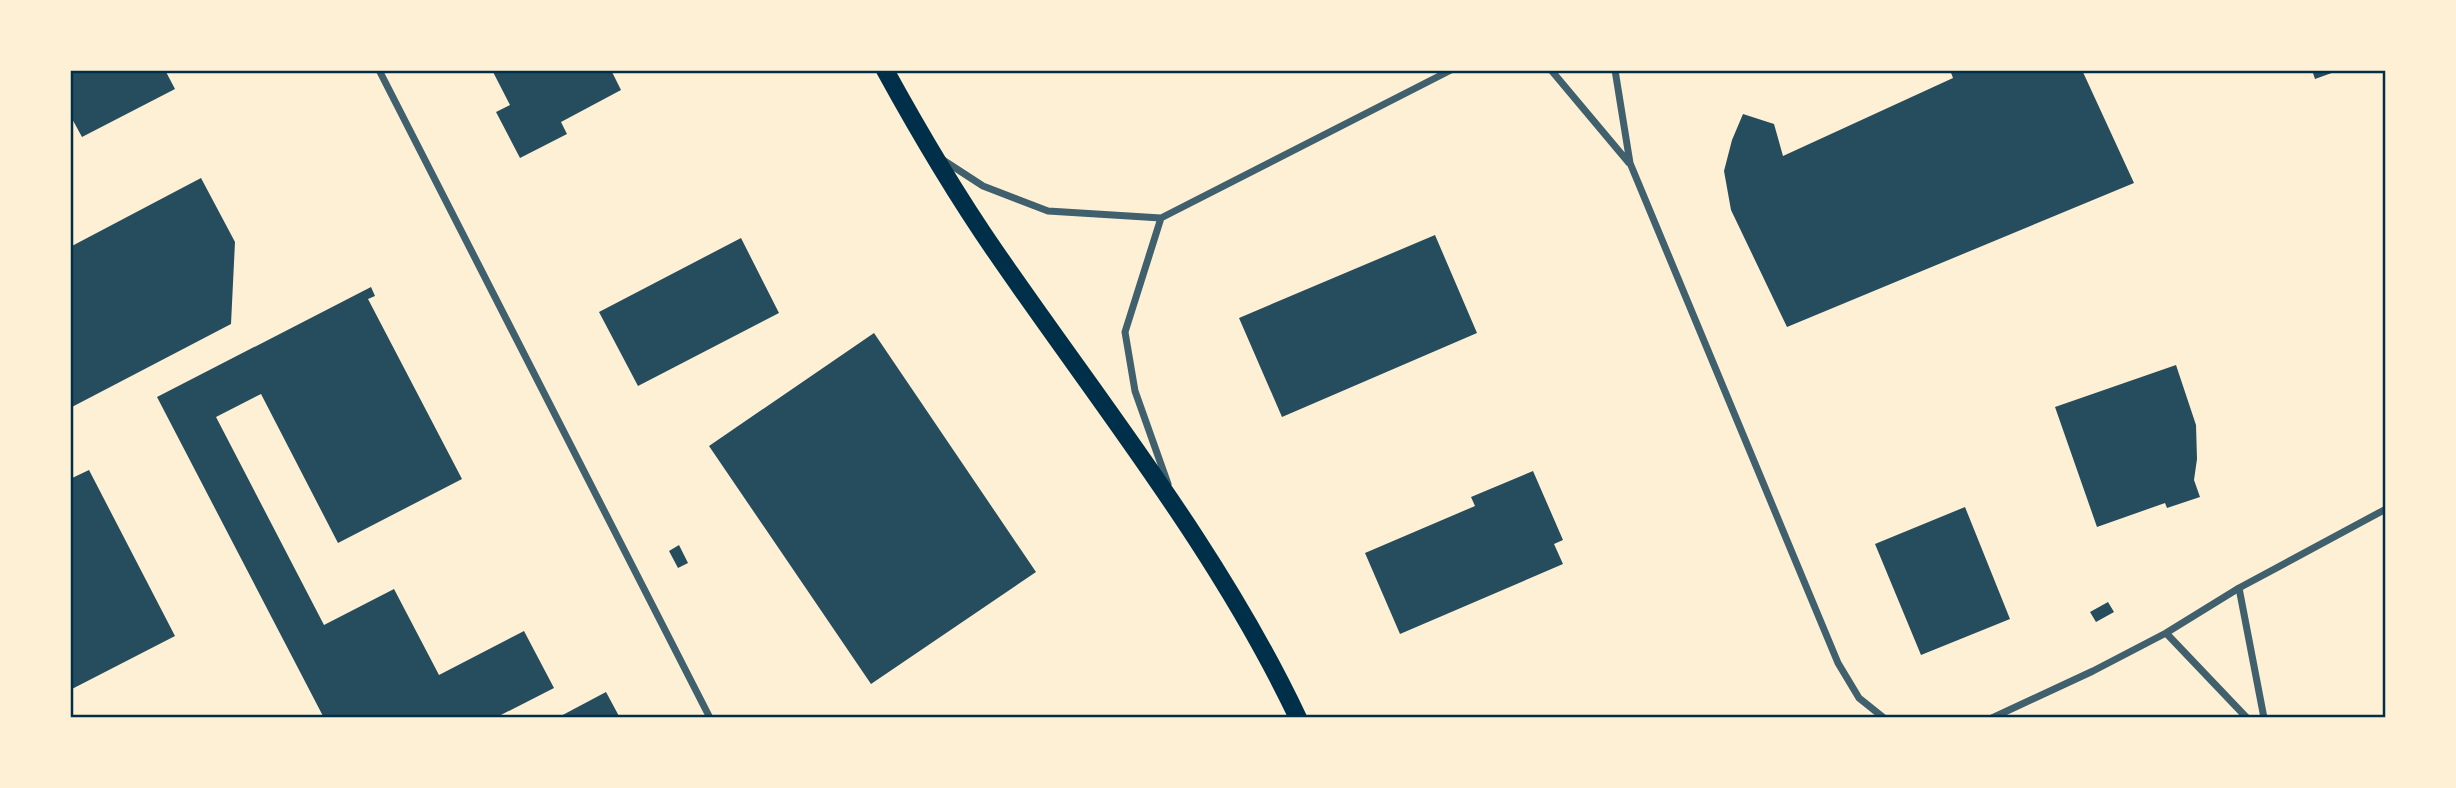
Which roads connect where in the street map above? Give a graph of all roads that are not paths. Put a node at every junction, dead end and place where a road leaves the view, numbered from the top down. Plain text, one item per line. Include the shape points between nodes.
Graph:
1 (379, 70) edge
2 (885, 70) edge
3 (1451, 70) edge
4 (1551, 70) edge
5 (1615, 70) edge
6 (932, 154) junction
7 (1630, 163) junction
8 (1161, 218) junction
9 (1174, 502) junction
10 (2386, 509) edge
11 (2239, 588) junction
12 (2166, 633) junction
13 (710, 718) edge
14 (1298, 718) edge
15 (1884, 718) edge
16 (1992, 718) edge
17 (2247, 718) edge
18 (2264, 718) edge

1 - 13 street
2 - 6 main road
3 - 8 street
4 - 7 street
5 - 7 street
6 - 8 street via 983,186 1048,211
6 - 9 main road
7 - 15 street via 1838,663 1859,698
8 - 9 street via 1125,332 1135,391
9 - 14 main road via 1232,596
10 - 11 street
11 - 12 street
11 - 18 street
12 - 16 street
12 - 17 street

